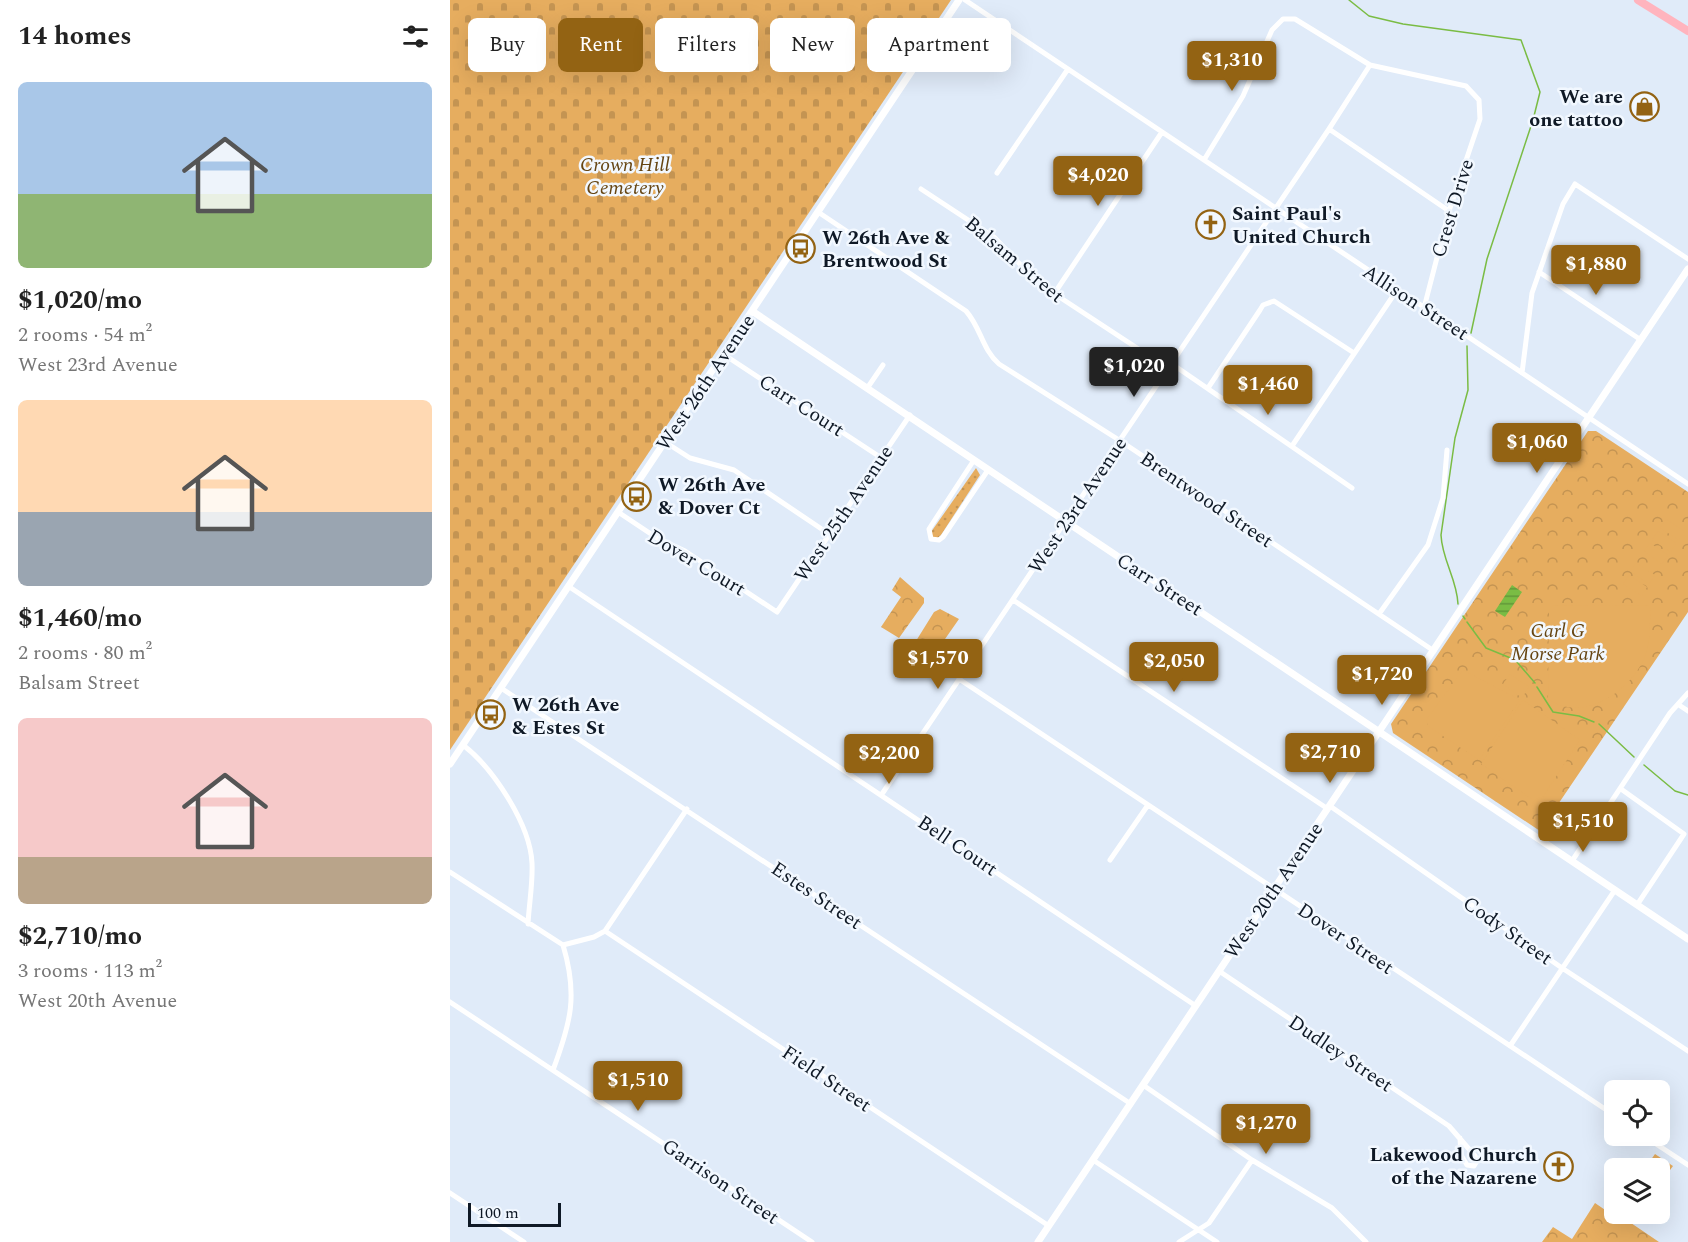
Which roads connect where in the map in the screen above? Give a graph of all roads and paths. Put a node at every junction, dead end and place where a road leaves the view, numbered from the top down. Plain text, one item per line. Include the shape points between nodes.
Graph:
1 (959, 0) edge
2 (965, 0) edge
3 (1638, 0) edge
4 (1684, 30) edge
5 (1688, 38) edge
6 (1370, 65) junction
7 (1068, 69) junction
8 (1329, 129) junction
9 (1162, 132) junction
10 (1204, 160) junction
11 (997, 173) dead end
12 (921, 189) dead end
13 (1275, 209) junction
14 (1449, 211) junction
15 (818, 212) junction
16 (1688, 259) edge
17 (1688, 269) edge
18 (1539, 272) junction
19 (1397, 290) junction
20 (1054, 294) junction
21 (1424, 308) junction
22 (752, 311) junction
23 (1641, 340) junction
24 (1354, 353) junction
25 (723, 354) junction
26 (883, 365) dead end
27 (1170, 366) junction
28 (1522, 373) junction
29 (868, 387) junction
30 (1208, 388) junction
31 (909, 415) junction
32 (1589, 418) junction
33 (1119, 441) junction
34 (664, 442) junction
35 (1292, 446) junction
36 (1447, 450) dead end
37 (880, 457) junction
38 (974, 460) junction
39 (988, 470) junction
40 (1688, 484) edge
41 (1352, 488) dead end
42 (618, 512) junction
43 (1066, 522) junction
44 (829, 534) junction
45 (568, 586) junction
46 (1013, 600) junction
47 (777, 612) joint
48 (1379, 614) junction
49 (1434, 651) junction
50 (959, 679) junction
51 (501, 688) junction
52 (1688, 693) edge
53 (1679, 705) junction
54 (1688, 711) edge
55 (1380, 732) junction
56 (463, 745) junction
57 (450, 764) edge
58 (1622, 789) junction
59 (882, 794) junction
60 (1148, 805) junction
61 (1329, 808) junction
62 (687, 809) junction
63 (1110, 860) dead end
64 (1572, 861) junction
65 (450, 872) edge
66 (1274, 890) junction
67 (1615, 890) junction
68 (1637, 905) junction
69 (528, 924) junction
70 (605, 931) junction
71 (1688, 939) edge
72 (563, 945) junction
73 (1562, 968) junction
74 (1219, 971) junction
75 (450, 1002) edge
76 (1196, 1006) junction
77 (1510, 1046) junction
78 (1688, 1051) edge
79 (553, 1070) junction
80 (1143, 1085) junction
81 (1131, 1104) junction
82 (1604, 1108) edge
83 (1460, 1138) junction
84 (1660, 1146) edge
85 (1093, 1160) junction
86 (1252, 1160) junction
87 (1688, 1164) edge
88 (450, 1193) edge
89 (1049, 1226) junction
90 (1200, 1230) junction
91 (524, 1242) edge
92 (812, 1242) edge
93 (1038, 1242) edge
94 (1179, 1242) edge
95 (1217, 1242) edge
96 (1366, 1242) edge

1 - 15 street, West 26th Avenue
2 - 7 street, Allison Street
3 - 4 main road
4 - 5 main road
6 - 8 street, West 23rd Avenue
6 - 10 street via 1295,19 1283,20 1272,30 1243,96
6 - 14 street, Crest Drive via 1466,86 1476,95 1480,119
7 - 9 street, Allison Street
7 - 11 street
8 - 13 street, West 23rd Avenue
8 - 14 street
9 - 10 street, Allison Street
9 - 20 street
10 - 13 street, Allison Street
12 - 20 street, Balsam Street via 994,237 1028,274
13 - 19 street, Allison Street
13 - 27 street, West 23rd Avenue
14 - 21 street, Crest Drive
15 - 22 street, West 26th Avenue
15 - 33 street, Brentwood Street via 966,311 987,353 999,364
16 - 18 street via 1575,184 1563,204
17 - 23 street, West 20th Avenue
18 - 23 street
18 - 28 street via 1532,293
19 - 21 street, Allison Street
19 - 24 street
20 - 27 street, Balsam Street
21 - 28 street, Allison Street
22 - 25 street, West 26th Avenue
22 - 29 street, Carr Street
23 - 32 street, West 20th Avenue
24 - 30 street via 1274,301 1263,305
24 - 35 street
25 - 34 street, West 26th Avenue
25 - 37 street, Carr Court
26 - 29 street
27 - 30 street, Balsam Street
27 - 33 street, West 23rd Avenue
28 - 32 street, Allison Street
29 - 31 street, Carr Street
30 - 35 street, Balsam Street
31 - 37 street, West 25th Avenue
31 - 38 street, Carr Street
32 - 40 street, Allison Street
32 - 49 street, West 20th Avenue
33 - 43 street, West 23rd Avenue
33 - 48 street, Brentwood Street
34 - 42 street, West 26th Avenue
34 - 44 street via 690,458 734,470
35 - 41 street, Balsam Street
36 - 48 street via 1443,498 1428,545
37 - 44 street, West 25th Avenue
38 - 39 street, Carr Street
38 - 39 street via 929,529 931,539 943,537
39 - 43 street, Carr Street
42 - 45 street, West 26th Avenue
42 - 47 street, Dover Court
43 - 46 street, West 23rd Avenue
43 - 55 street, Carr Street
44 - 47 street, West 25th Avenue
45 - 51 street, West 26th Avenue
45 - 59 street, Bell Court
46 - 50 street, West 23rd Avenue
46 - 61 street, Cody Street
48 - 49 street, Brentwood Street
49 - 55 street, West 20th Avenue
50 - 59 street, West 23rd Avenue
50 - 60 street, Dover Street
51 - 56 street, West 26th Avenue
51 - 62 street, Estes Street
52 - 53 street
53 - 54 street
53 - 58 street
55 - 61 street, West 20th Avenue
55 - 64 street, Carr Street
56 - 57 street, West 26th Avenue
56 - 69 street via 498,780 528,843 532,862
58 - 64 street
58 - 68 street via 1684,834
59 - 76 street, Bell Court
60 - 63 street
60 - 66 street, Dover Street
61 - 66 street, West 20th Avenue
61 - 73 street, Cody Street
62 - 70 street
62 - 81 street, Estes Street
64 - 67 street, Carr Street
65 - 69 street
66 - 74 street, West 20th Avenue
66 - 77 street, Dover Street
67 - 68 street, Carr Street
67 - 73 street
68 - 71 street, Carr Street
69 - 72 street
70 - 72 street
70 - 89 street, Field Street
72 - 79 street via 570,968 572,1017
73 - 77 street
73 - 78 street, Cody Street
74 - 76 street, West 20th Avenue
74 - 83 street, Dudley Street via 1436,1116
75 - 79 street, Garrison Street
76 - 80 street, West 20th Avenue
77 - 82 street, Dover Street
79 - 92 street, Garrison Street
80 - 81 street, West 20th Avenue
80 - 86 street
81 - 85 street, West 20th Avenue
83 - 83 street, Dudley Street via 1461,1155 1467,1165 1474,1166 1475,1155
84 - 87 street
85 - 89 street, West 20th Avenue
85 - 90 street
86 - 90 street via 1215,1215
86 - 96 street via 1332,1208
88 - 91 street
89 - 93 street, West 20th Avenue
90 - 94 street
90 - 95 street

